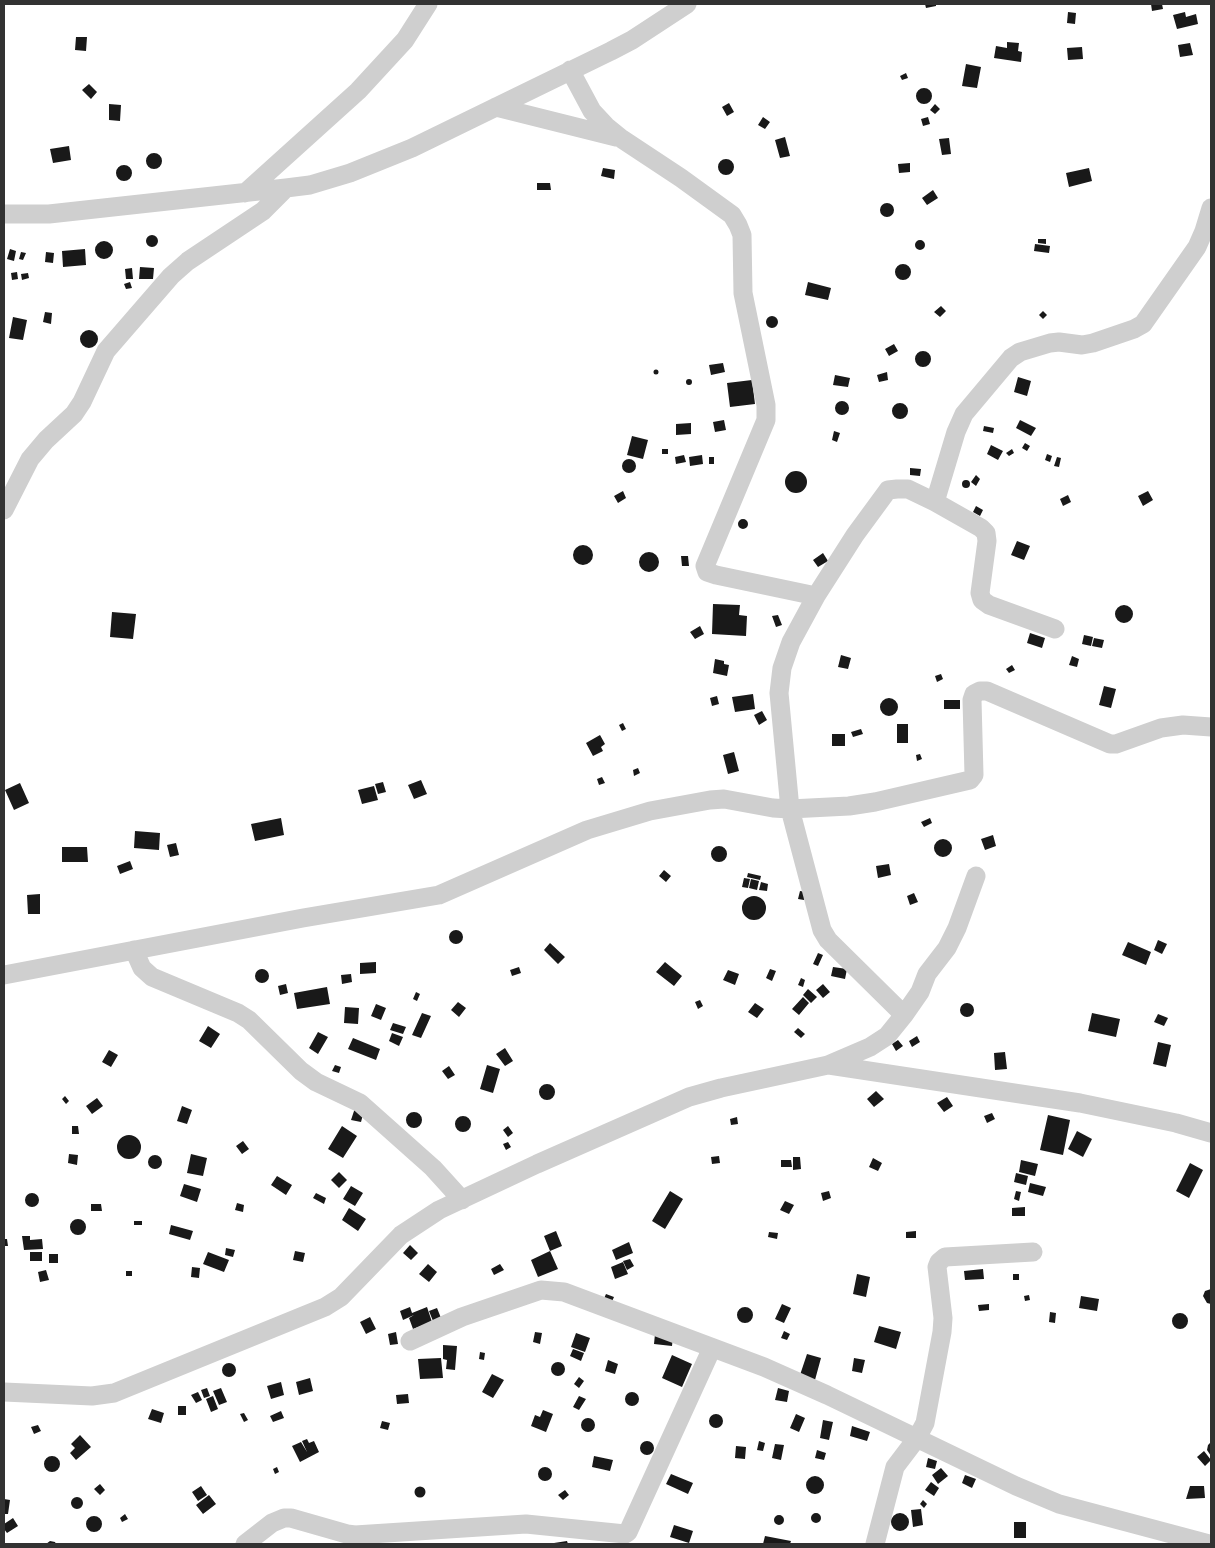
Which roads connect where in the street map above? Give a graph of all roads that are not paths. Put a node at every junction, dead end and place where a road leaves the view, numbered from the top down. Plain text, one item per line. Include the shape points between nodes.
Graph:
1 (428, 4) edge
2 (687, 4) edge
3 (570, 70) junction
4 (496, 107) junction
5 (622, 139) junction
6 (286, 188) junction
7 (245, 193) junction
8 (1211, 208) edge
9 (4, 214) edge
10 (6, 500) edge
11 (935, 502) junction
12 (816, 596) junction
13 (1055, 629) dead end
14 (1211, 727) edge
15 (790, 809) junction
16 (976, 876) dead end
17 (134, 950) junction
18 (4, 975) edge
19 (904, 1015) junction
20 (828, 1064) junction
21 (1211, 1133) edge
22 (462, 1200) junction
23 (1033, 1252) dead end
24 (410, 1341) dead end
25 (712, 1348) junction
26 (4, 1392) edge
27 (917, 1438) junction
28 (245, 1544) edge
29 (875, 1544) edge
30 (1209, 1544) edge

1 - 7 street via 405,40 358,91
2 - 3 street via 632,40
3 - 4 street
3 - 5 street via 592,112
4 - 5 street
4 - 6 street via 412,148 350,173 310,185
5 - 12 street via 732,215 742,235 743,293 766,405 766,420 705,566 707,572
6 - 7 street
6 - 10 street via 263,211 171,276 106,351 74,414 30,459
7 - 9 street via 49,214
8 - 11 street via 1197,247 1143,324 1093,343 1050,343 1011,358 960,421
11 - 12 street via 908,489 888,490
11 - 13 street via 986,533 982,600
12 - 15 street via 791,642 778,693
14 - 15 street via 1183,725 1161,728 1110,744 987,691 980,691 972,700 974,775 970,780 875,802
15 - 17 street via 724,799 650,811 587,830 439,896
15 - 19 street via 822,930 828,940
16 - 19 street via 957,928
17 - 18 street
17 - 22 street via 142,968 152,977 249,1020 316,1082 360,1103 434,1168
19 - 20 street via 887,1036 870,1047
20 - 21 street via 1080,1103
20 - 22 street via 689,1097
22 - 26 street via 401,1235 325,1307 114,1393 92,1396
23 - 27 street via 945,1258 939,1262 942,1332 924,1423
24 - 25 street via 462,1317 541,1290 553,1290
25 - 27 street via 764,1367
25 - 28 street via 625,1534 526,1524 354,1535 284,1518
27 - 29 street via 895,1467
27 - 30 street via 1059,1504

